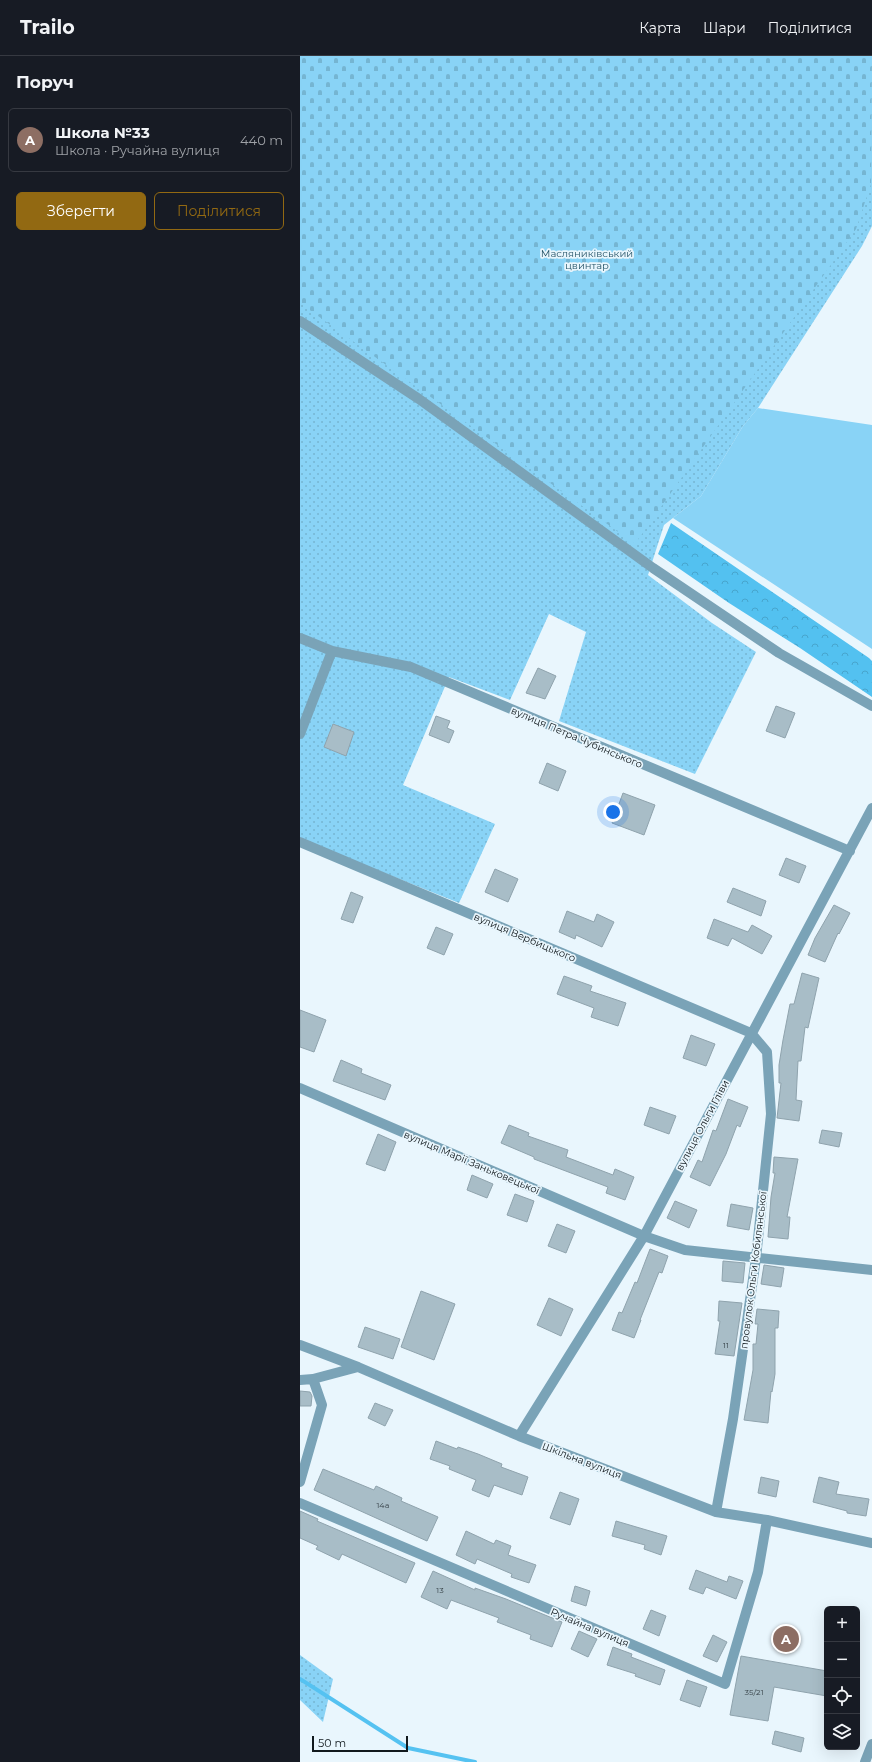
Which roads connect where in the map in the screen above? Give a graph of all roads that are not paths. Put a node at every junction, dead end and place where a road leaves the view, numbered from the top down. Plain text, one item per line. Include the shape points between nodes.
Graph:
1 (300, 321) edge
2 (300, 638) edge
3 (332, 651) junction
4 (872, 706) edge
5 (300, 734) edge
6 (872, 808) edge
7 (300, 842) edge
8 (850, 851) junction
9 (751, 1033) junction
10 (300, 1088) edge
11 (644, 1236) junction
12 (756, 1258) junction
13 (872, 1270) edge
14 (300, 1345) edge
15 (358, 1368) junction
16 (313, 1379) junction
17 (300, 1380) edge
18 (519, 1436) junction
19 (300, 1482) edge
20 (300, 1503) edge
21 (716, 1512) junction
22 (767, 1520) junction
23 (872, 1543) edge
24 (872, 1744) edge
25 (865, 1762) edge

1 - 4 street via 418,399 653,568 779,653
2 - 3 street, вулиця Петра Чубинського
3 - 5 street
3 - 8 street, вулиця Петра Чубинського via 411,667
6 - 8 street, вулиця Ольги Гліви
7 - 9 street, вулиця Вербицького
8 - 9 street, вулиця Ольги Гліви
9 - 11 street, вулиця Ольги Гліви
9 - 12 street, провулок Ольги Кобилянської via 767,1052 771,1114
10 - 11 street, вулиця Марії Заньковецької
11 - 12 street, вулиця Марії Заньковецької via 685,1250
11 - 18 street, вулиця Ольги Гліви
12 - 13 street, вулиця Марії Заньковецької
12 - 21 street, провулок Ольги Кобилянської via 733,1419
14 - 15 street, Шкільна вулиця
15 - 16 street
15 - 18 street, Шкільна вулиця
16 - 17 street
16 - 19 street via 322,1405
18 - 21 street, Шкільна вулиця
20 - 22 street, Ручайна вулиця via 725,1684 758,1572
21 - 22 street, Шкільна вулиця
22 - 23 street, Шкільна вулиця
24 - 25 street

